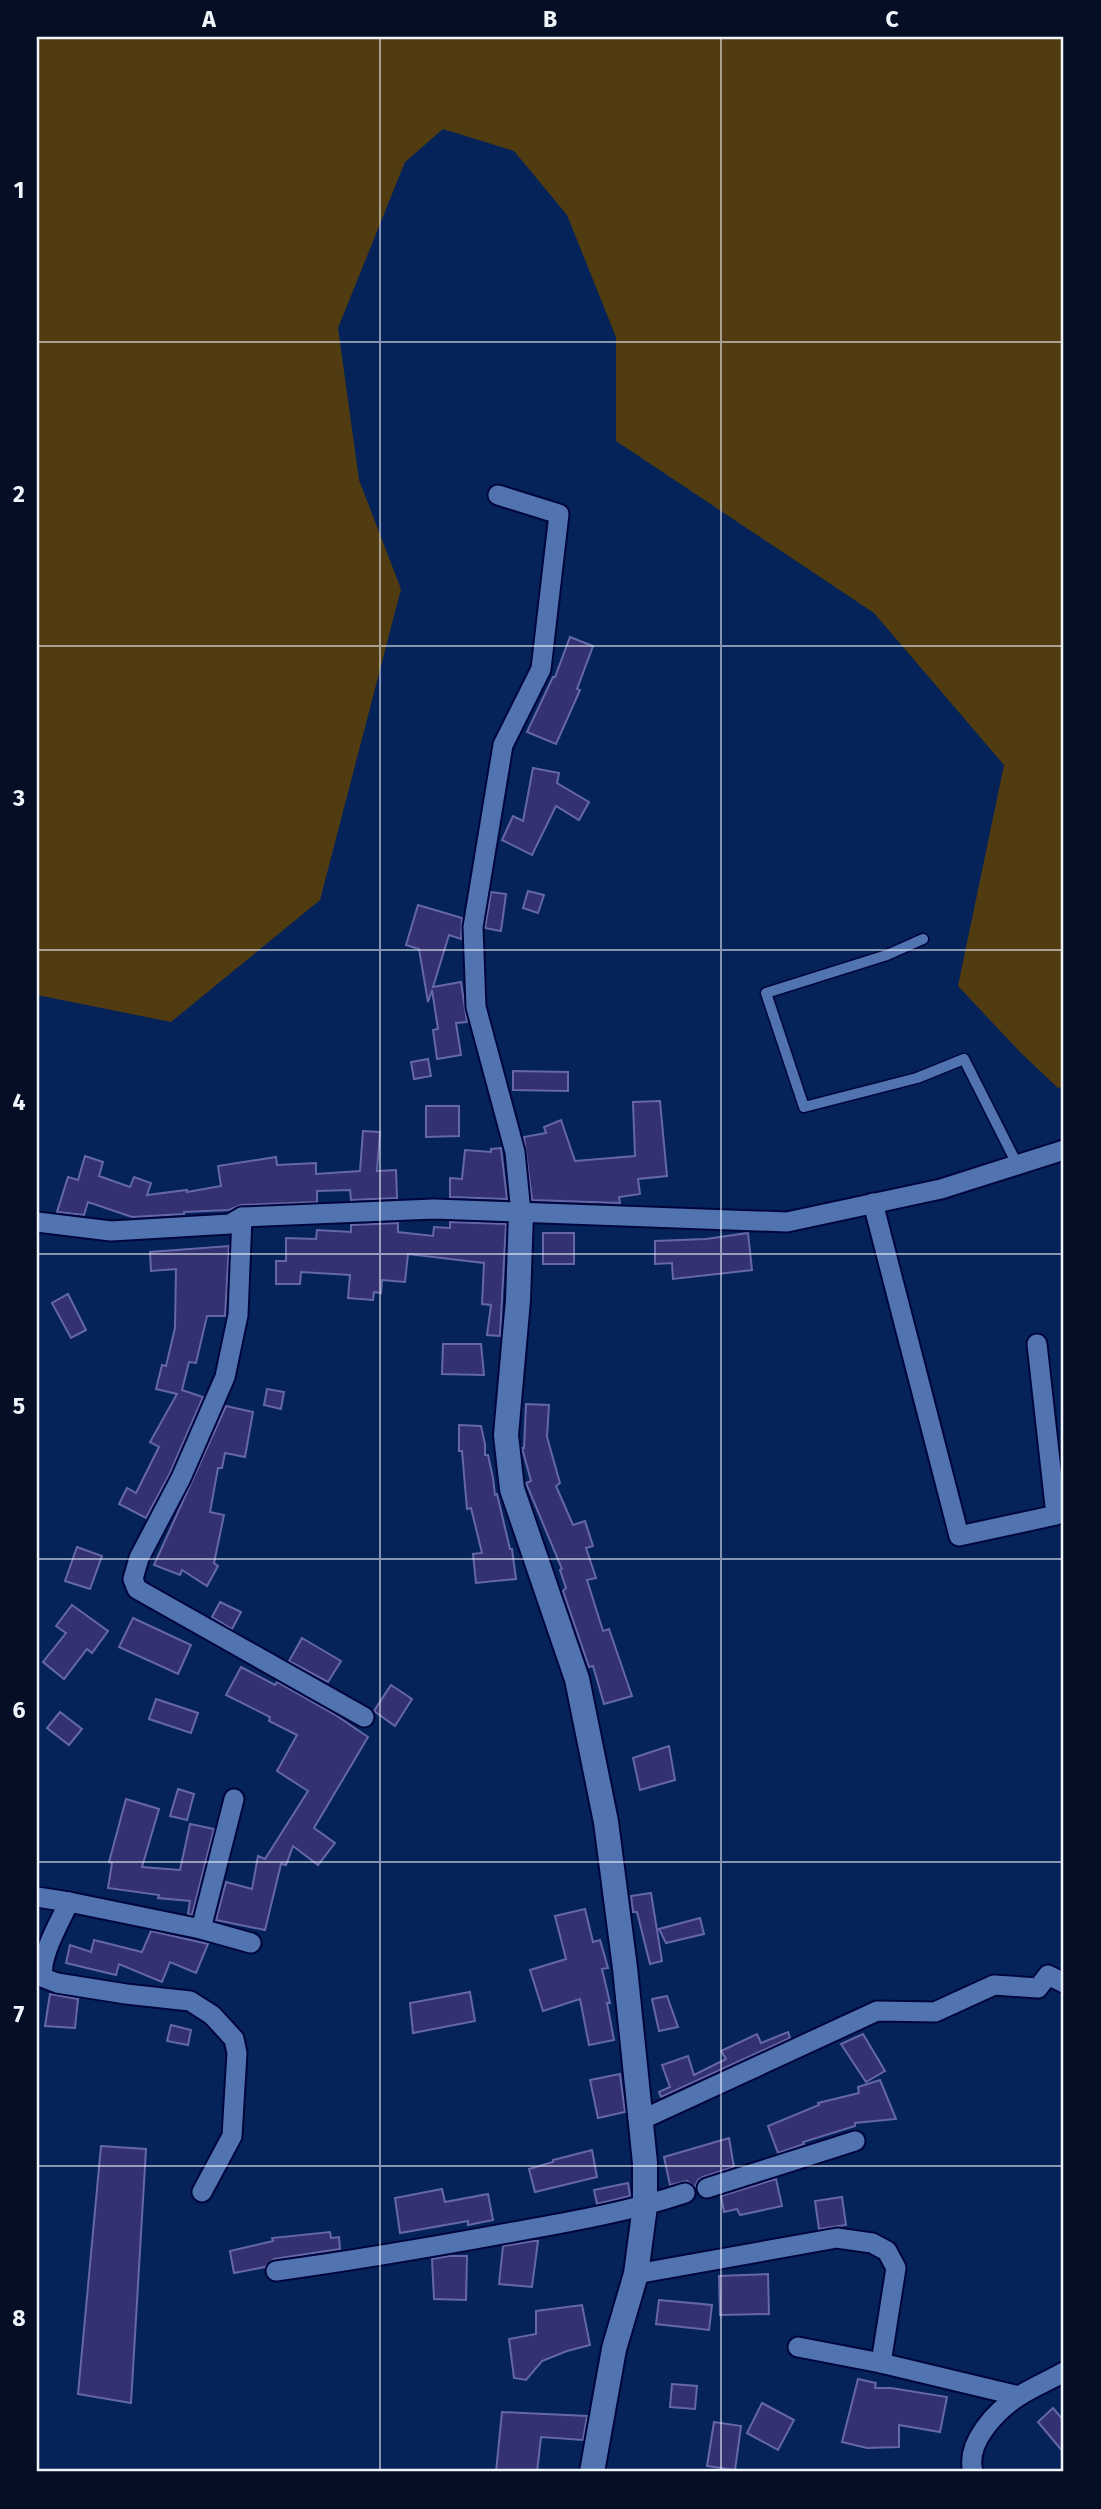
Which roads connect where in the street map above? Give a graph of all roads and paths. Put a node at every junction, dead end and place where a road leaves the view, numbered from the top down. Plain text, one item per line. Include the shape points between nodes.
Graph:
1 (498, 495) dead end
2 (923, 939) dead end
3 (1064, 1150) edge
4 (1017, 1164) junction
5 (873, 1203) junction
6 (521, 1213) junction
7 (242, 1217) junction
8 (37, 1222) edge
9 (1037, 1343) dead end
10 (364, 1717) dead end
11 (234, 1799) dead end
12 (37, 1898) edge
13 (69, 1902) junction
14 (201, 1929) junction
15 (251, 1944) dead end
16 (1064, 1983) edge
17 (641, 2120) junction
18 (855, 2141) dead end
19 (706, 2188) dead end
20 (202, 2192) dead end
21 (685, 2193) dead end
22 (645, 2206) junction
23 (276, 2270) dead end
24 (636, 2274) junction
25 (798, 2347) dead end
26 (881, 2363) junction
27 (1064, 2372) edge
28 (1019, 2396) junction
29 (592, 2472) edge
30 (973, 2472) edge

1 - 6 street via 559,514 541,669 503,745 473,928 476,1007 515,1152
2 - 4 lane via 766,993 804,1107 918,1078 964,1059
3 - 4 street
4 - 5 street via 941,1189
5 - 6 street via 787,1222
5 - 9 street via 960,1535 1056,1515
6 - 7 street via 434,1209
6 - 17 street via 506,1435 512,1489 577,1679 606,1822
7 - 8 street via 230,1224 111,1231
7 - 10 street via 238,1315 225,1377 133,1579 137,1589
11 - 14 street
12 - 13 street
13 - 14 street
13 - 20 street via 43,1960 44,1978 190,2001 212,2015 234,2039 232,2136
14 - 15 street
16 - 17 street via 1048,1975 1038,1988 994,1986 934,2012 877,2011
17 - 22 street
18 - 19 street
21 - 22 street
22 - 23 street via 368,2259
22 - 24 street
24 - 26 street via 837,2238 872,2243 887,2251 897,2268
24 - 29 street via 614,2349
25 - 26 street
26 - 28 street
27 - 28 street
28 - 30 street via 976,2440

